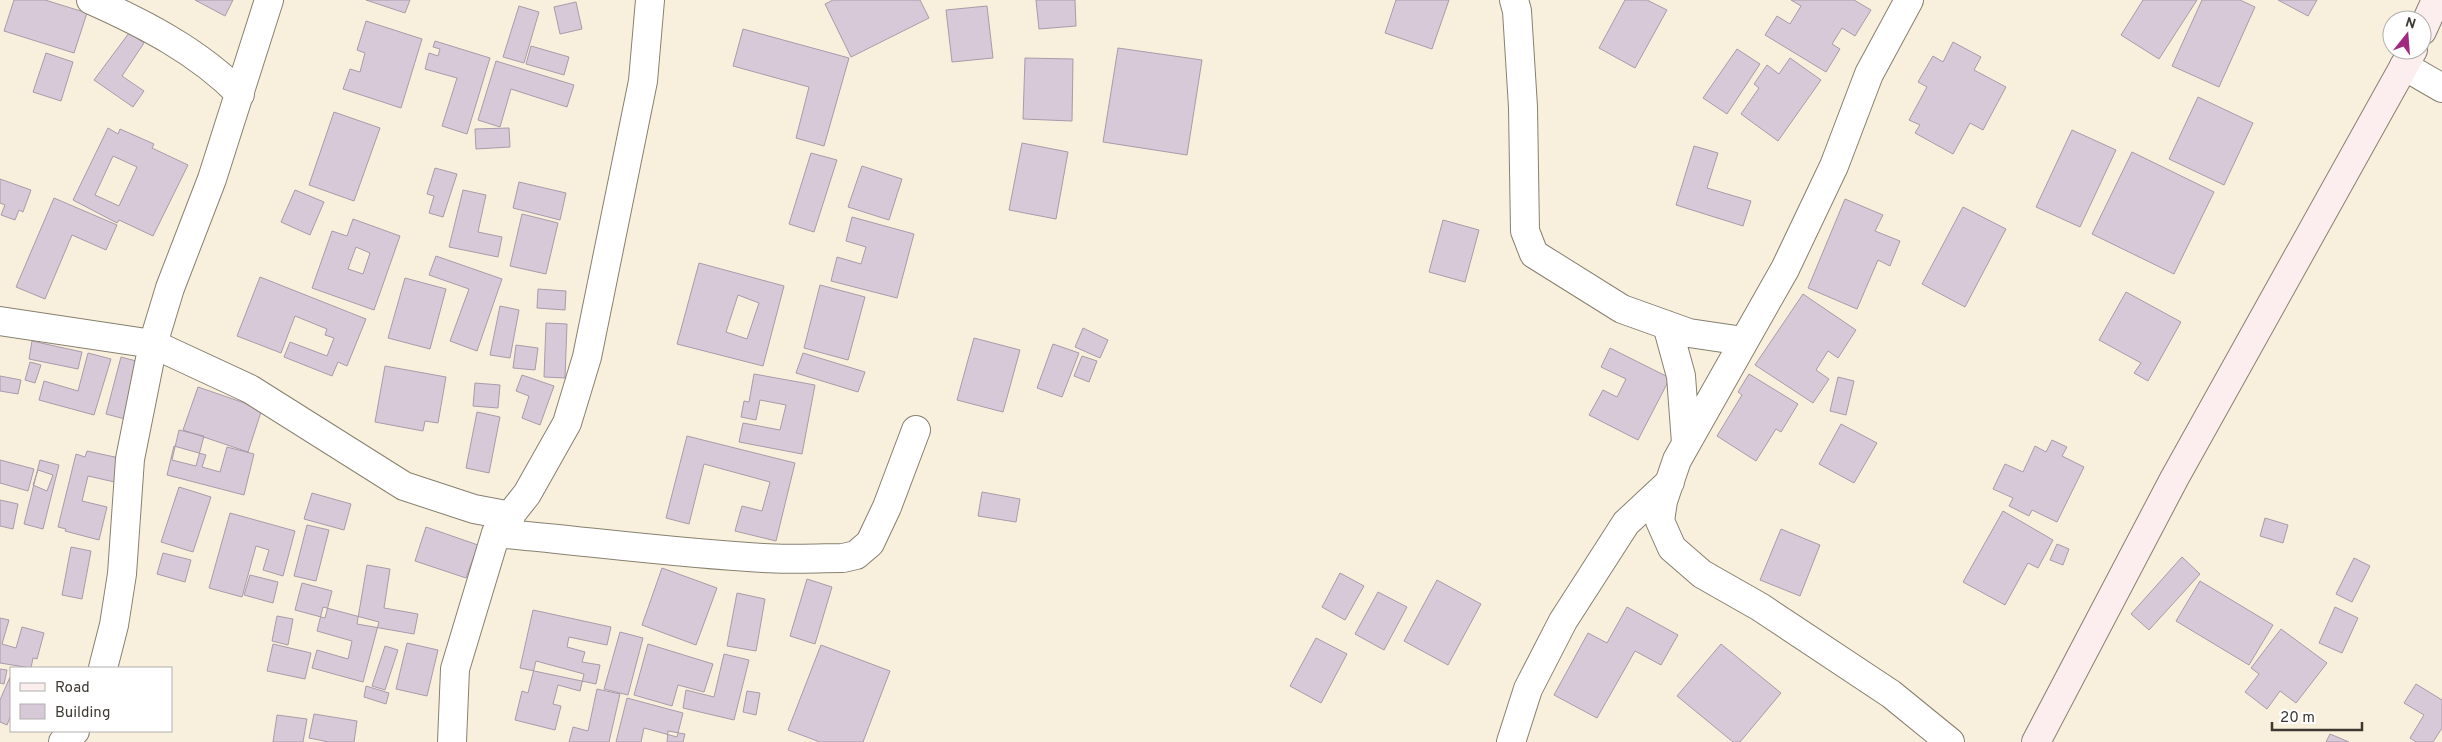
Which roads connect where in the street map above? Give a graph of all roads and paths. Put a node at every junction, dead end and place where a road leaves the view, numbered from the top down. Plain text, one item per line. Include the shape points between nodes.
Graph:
1 (91, 0) edge
2 (269, 0) edge
3 (651, 0) edge
4 (1514, 0) edge
5 (1909, 0) edge
6 (2407, 60) edge
7 (2410, 60) edge
8 (2442, 88) edge
9 (240, 94) junction
10 (0, 321) edge
11 (1667, 325) junction
12 (1743, 341) junction
13 (153, 344) junction
14 (916, 430) dead end
15 (1686, 444) junction
16 (1670, 482) junction
17 (504, 525) junction
18 (103, 667) edge
19 (74, 732) edge
20 (63, 742) edge
21 (452, 742) edge
22 (1511, 742) edge
23 (1950, 742) edge
24 (2036, 742) edge

1 - 9 street via 196,55
2 - 9 street
3 - 17 street via 643,81 588,357 568,423
4 - 11 street via 1518,11 1523,107 1525,231 1534,254 1622,309
5 - 12 street via 1869,74 1814,210 1785,269
6 - 24 street via 2174,480
7 - 8 street
9 - 13 street
10 - 13 street
11 - 12 street via 1689,333
11 - 15 street via 1682,376
12 - 15 street
13 - 17 street via 250,389 404,486 474,509
13 - 18 street via 130,459 122,574
14 - 17 street via 870,543 856,555 843,558 765,558 667,551
15 - 16 street
16 - 22 street via 1626,524 1563,621 1528,689
16 - 23 street via 1660,521 1672,548 1702,574 1760,607 1891,694
17 - 21 street via 456,670
19 - 20 street

